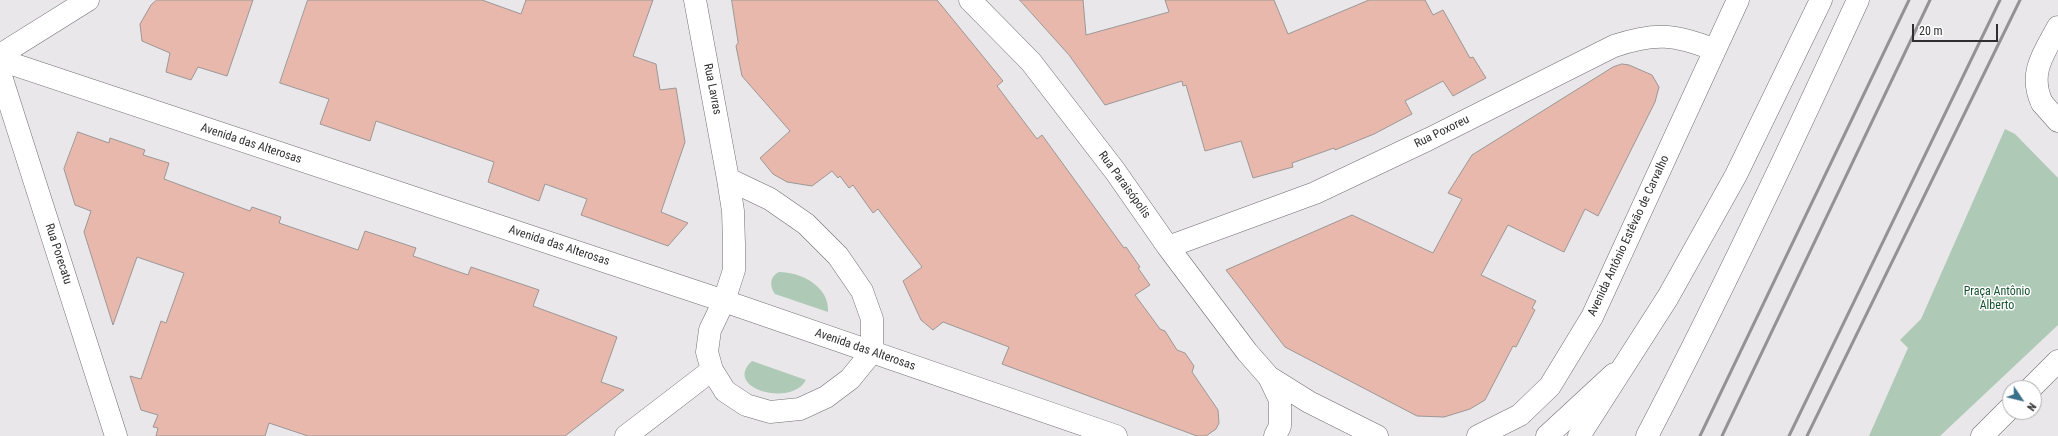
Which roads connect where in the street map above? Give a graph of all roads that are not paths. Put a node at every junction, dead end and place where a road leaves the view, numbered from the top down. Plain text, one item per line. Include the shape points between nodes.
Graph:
1 (88, 0) edge
2 (695, 0) edge
3 (970, 0) edge
4 (1738, 0) edge
5 (1821, 0) edge
6 (1858, 0) edge
7 (2058, 26) edge
8 (1716, 50) junction
9 (0, 55) edge
10 (0, 60) edge
11 (0, 73) edge
12 (2058, 121) edge
13 (728, 178) junction
14 (1168, 247) junction
15 (724, 301) junction
16 (872, 352) junction
17 (2058, 361) edge
18 (1624, 365) junction
19 (712, 370) junction
20 (1269, 377) junction
21 (2039, 380) edge
22 (2002, 416) edge
23 (116, 436) edge
24 (626, 436) edge
25 (1116, 436) edge
26 (1275, 436) edge
27 (1377, 436) edge
28 (1478, 436) edge
29 (1547, 436) edge
30 (1579, 436) edge
31 (1648, 436) edge
32 (1982, 436) edge

1 - 9 main road
2 - 13 main road, Rua Lavras
3 - 14 main road, Rua Paraisópolis via 1031,62 1115,171
4 - 8 main road, Avenida Antônio Estêvão de Carvalho
5 - 18 main road via 1736,175 1668,297
6 - 31 main road
7 - 12 main road via 2038,65 2036,81 2042,103
8 - 14 main road, Rua Poxoreu via 1691,40 1665,36 1640,38 1614,46 1315,193
8 - 28 main road, Avenida Antônio Estêvão de Carvalho via 1592,318 1550,386 1520,415
10 - 15 main road, Avenida das Alterosas
11 - 23 main road, Rua Porecatu
13 - 15 main road, Rua Lavras via 733,211 734,270
13 - 16 main road via 770,199 800,220 838,256 862,291 872,319
14 - 20 main road, Rua Paraisópolis
15 - 16 main road, Avenida das Alterosas
15 - 19 main road, Rua Lavras via 710,330 707,352
16 - 19 main road, Rua Lavras via 850,379 826,397 800,409 770,412 746,405 725,391
16 - 25 main road, Avenida das Alterosas
17 - 21 main road
18 - 29 main road
18 - 30 main road
19 - 24 main road
20 - 26 main road via 1280,400 1280,426
20 - 27 main road via 1309,402
22 - 32 main road

